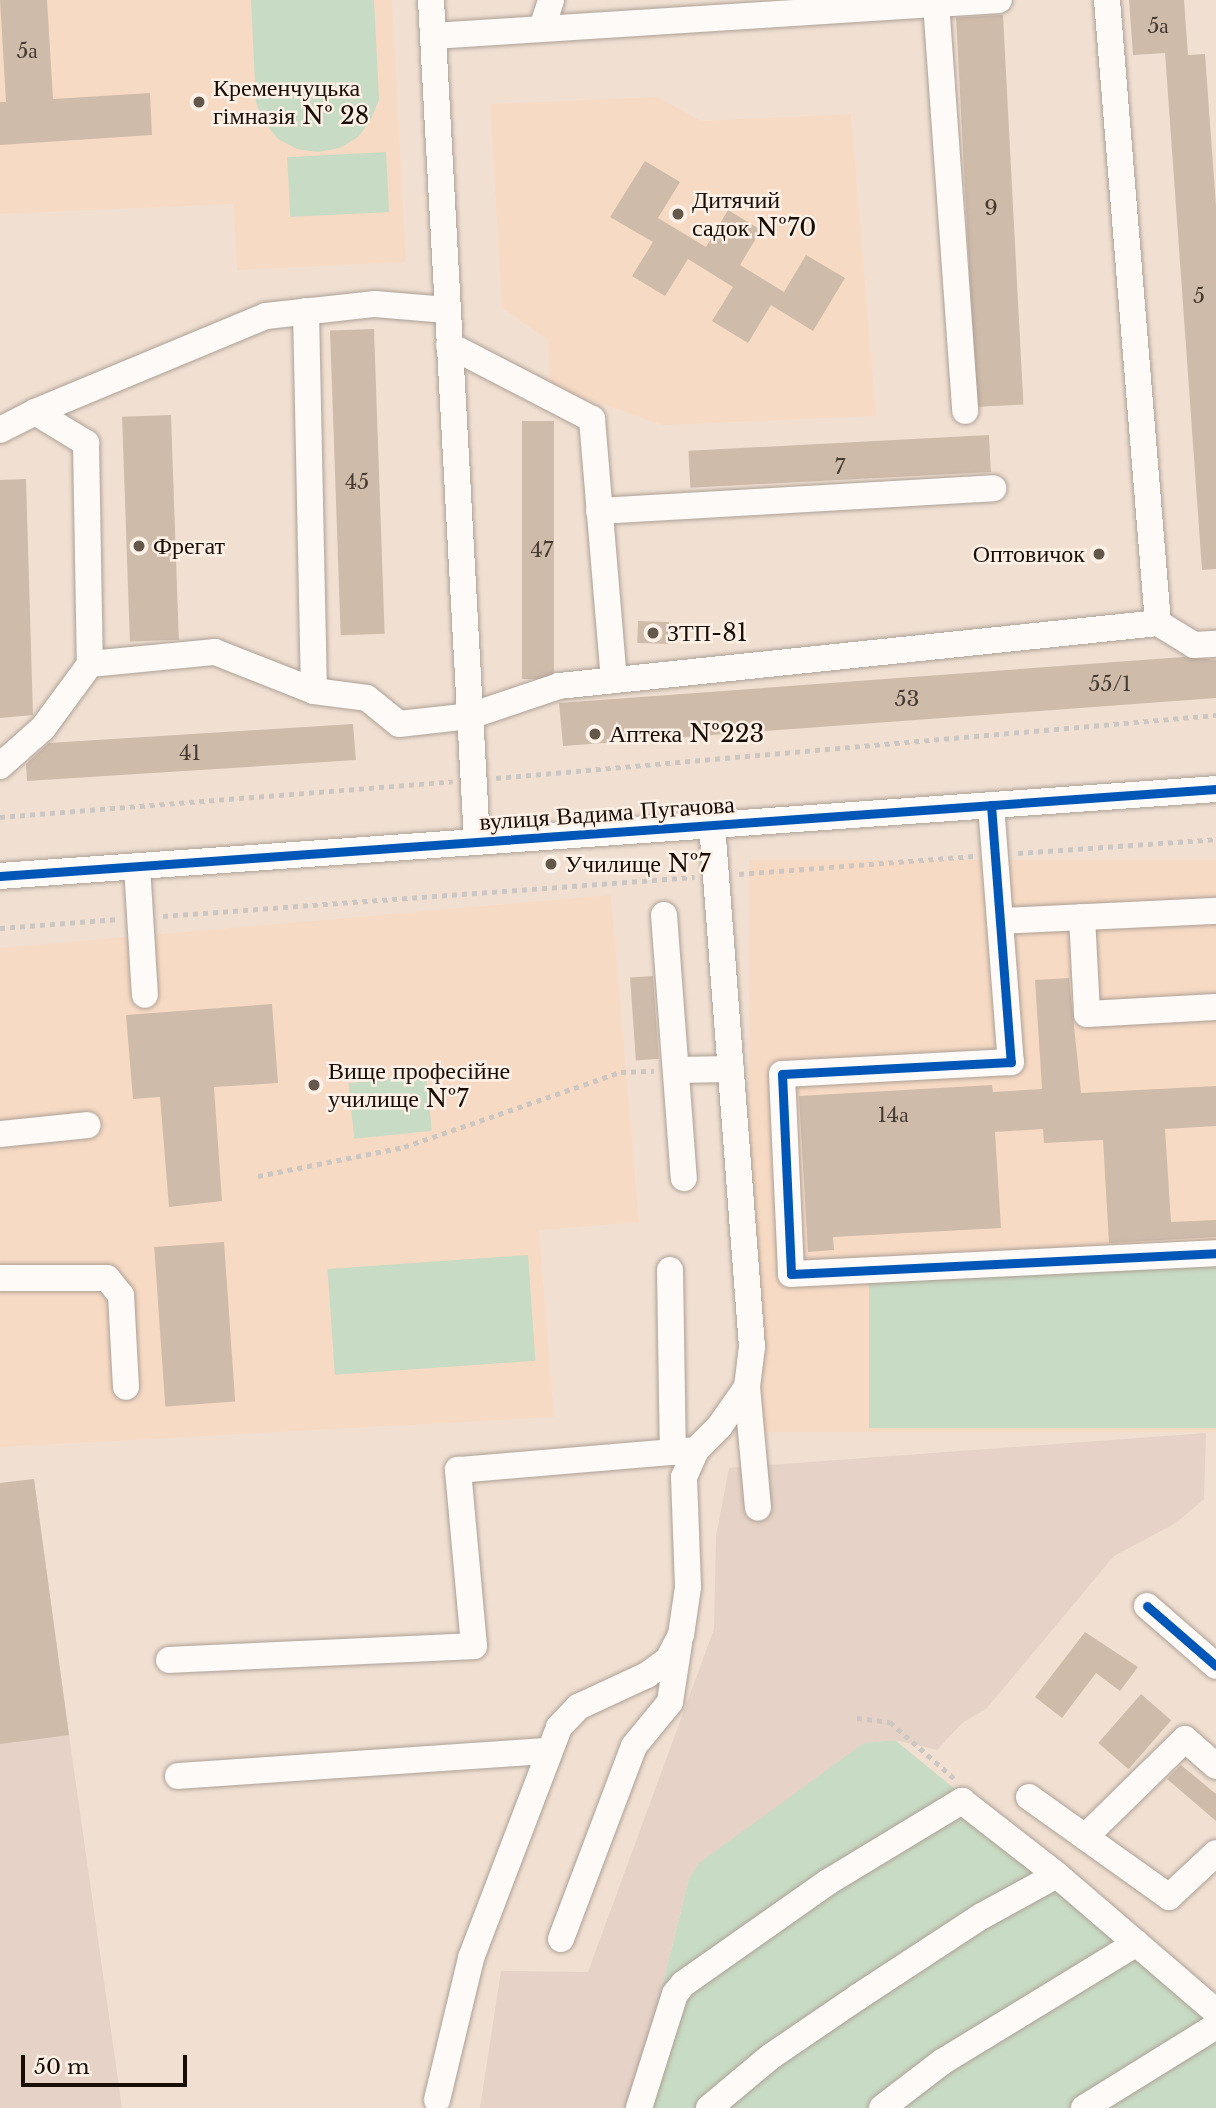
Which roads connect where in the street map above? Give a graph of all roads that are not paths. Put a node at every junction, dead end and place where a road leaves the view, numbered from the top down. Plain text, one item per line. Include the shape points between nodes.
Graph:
1 (431, 0) edge
2 (551, 0) edge
3 (999, 0) edge
4 (1107, 0) edge
5 (936, 3) junction
6 (541, 28) junction
7 (433, 36) junction
8 (447, 310) junction
9 (306, 311) junction
10 (449, 345) junction
11 (965, 411) dead end
12 (35, 412) junction
13 (0, 430) edge
14 (993, 488) dead end
15 (600, 511) junction
16 (1158, 623) junction
17 (1216, 644) edge
18 (90, 664) junction
19 (614, 680) junction
20 (314, 691) junction
21 (470, 716) junction
22 (0, 766) edge
23 (1216, 789) edge
24 (991, 805) junction
25 (712, 825) junction
26 (477, 842) junction
27 (136, 866) junction
28 (0, 876) edge
29 (1216, 911) edge
30 (664, 915) dead end
31 (1082, 917) junction
32 (1000, 921) junction
33 (145, 995) dead end
34 (1216, 1007) edge
35 (731, 1069) junction
36 (676, 1070) junction
37 (88, 1125) dead end
38 (0, 1134) edge
39 (684, 1178) dead end
40 (1216, 1254) edge
41 (670, 1270) dead end
42 (0, 1278) edge
43 (126, 1387) dead end
44 (747, 1387) junction
45 (684, 1451) junction
46 (758, 1507) dead end
47 (1147, 1606) dead end
48 (681, 1634) junction
49 (169, 1660) dead end
50 (1216, 1666) edge
51 (547, 1751) junction
52 (1216, 1766) edge
53 (178, 1776) dead end
54 (1029, 1797) dead end
55 (1084, 1837) junction
56 (1216, 1853) edge
57 (1057, 1875) junction
58 (561, 1939) dead end
59 (1137, 1943) junction
60 (1216, 2012) edge
61 (1216, 2026) edge
62 (437, 2100) dead end
63 (639, 2108) edge
64 (709, 2108) edge
65 (882, 2108) edge
66 (1084, 2108) edge

1 - 7 street
2 - 6 street
3 - 5 street
4 - 16 street
5 - 6 street
5 - 11 street
6 - 7 street
7 - 8 street
8 - 9 street via 375,303
8 - 10 street
9 - 12 street via 266,316
9 - 20 street
10 - 15 street via 592,419
10 - 21 street
12 - 13 street
12 - 18 street via 86,443
14 - 15 street
15 - 19 street
16 - 17 street via 1194,645
16 - 19 street
18 - 20 street via 215,652
18 - 22 street via 43,728
19 - 21 street via 559,687
20 - 21 street via 368,698 399,724
21 - 26 street
23 - 24 street, вулиця Вадима Пугачова
24 - 25 street, вулиця Вадима Пугачова
24 - 32 street
25 - 26 street, вулиця Вадима Пугачова
25 - 35 street
26 - 27 street, вулиця Вадима Пугачова
27 - 28 street, вулиця Вадима Пугачова
27 - 33 street
29 - 31 street
30 - 36 street
31 - 32 street
31 - 34 street via 1087,1014
32 - 40 street via 1011,1062 782,1074 791,1273
35 - 36 street
35 - 44 street via 752,1347
36 - 39 street
37 - 38 street
41 - 45 street
42 - 43 street via 107,1278 121,1295
44 - 45 street via 719,1427
44 - 46 street
45 - 48 street via 688,1587
45 - 49 street via 458,1470 474,1646
47 - 50 street
48 - 51 street via 668,1660 647,1675 578,1707 559,1727
48 - 58 street via 670,1703 634,1745
51 - 53 street
51 - 62 street via 471,1958
52 - 55 street via 1185,1739
54 - 55 street
55 - 56 street via 1169,1898
57 - 59 street
57 - 63 street via 962,1801 828,1882 683,1984 675,1994
57 - 64 street via 982,1916 858,1997 770,2057
59 - 60 street
59 - 65 street via 942,2063
61 - 66 street

